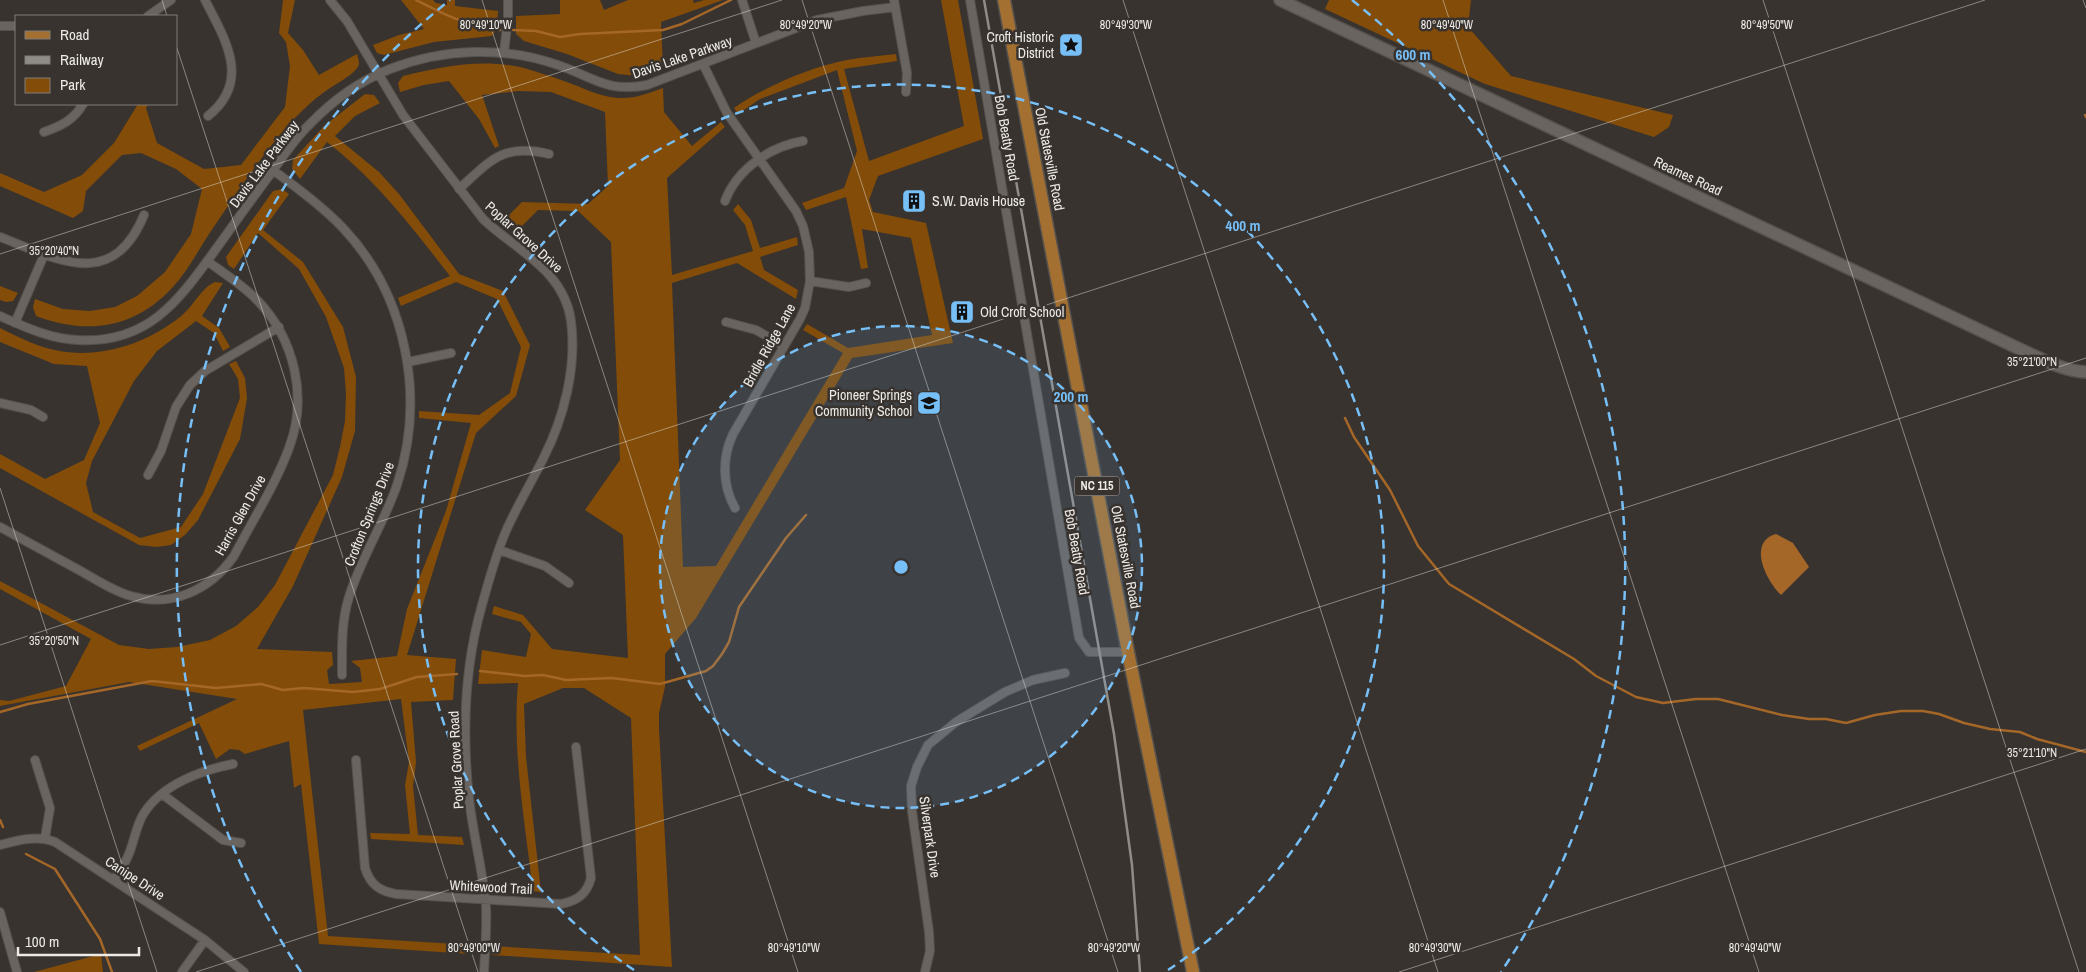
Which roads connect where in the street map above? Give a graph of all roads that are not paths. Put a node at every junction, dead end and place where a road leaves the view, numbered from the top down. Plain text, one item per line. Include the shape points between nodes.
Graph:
1 (171, 0) edge
2 (205, 0) edge
3 (330, 0) edge
4 (508, 0) edge
5 (742, 0) edge
6 (970, 0) edge
7 (1004, 0) edge
8 (1280, 0) edge
9 (894, 4) edge
10 (149, 15) edge
11 (0, 26) edge
12 (15, 26) edge
13 (756, 43) junction
14 (504, 52) junction
15 (703, 64) junction
16 (378, 74) junction
17 (906, 92) dead end
18 (82, 105) edge
19 (208, 116) dead end
20 (44, 132) dead end
21 (803, 140) dead end
22 (549, 154) dead end
23 (760, 160) junction
24 (273, 170) junction
25 (459, 189) junction
26 (725, 201) dead end
27 (144, 215) dead end
28 (0, 237) edge
29 (44, 255) junction
30 (207, 261) junction
31 (810, 281) junction
32 (866, 282) dead end
33 (0, 316) edge
34 (15, 322) junction
35 (726, 322) dead end
36 (278, 327) junction
37 (784, 346) junction
38 (450, 353) dead end
39 (408, 362) junction
40 (2086, 372) edge
41 (0, 403) edge
42 (42, 417) dead end
43 (148, 475) dead end
44 (735, 508) dead end
45 (0, 527) edge
46 (499, 550) junction
47 (569, 583) dead end
48 (1128, 652) junction
49 (1065, 673) dead end
50 (342, 675) dead end
51 (576, 747) dead end
52 (35, 760) dead end
53 (356, 760) dead end
54 (233, 764) dead end
55 (162, 794) junction
56 (45, 838) junction
57 (241, 843) dead end
58 (0, 845) edge
59 (114, 879) junction
60 (485, 898) junction
61 (0, 912) edge
62 (205, 940) junction
63 (17, 972) edge
64 (182, 972) edge
65 (244, 972) edge
66 (484, 972) edge
67 (925, 972) edge
68 (1193, 972) edge

1 - 10 street
2 - 19 street via 229,50 233,72 225,97
3 - 16 street, Poplar Grove Drive via 347,21
4 - 14 street
5 - 13 street
6 - 48 street, Bob Beatty Road via 1079,638 1089,652
7 - 48 main road, Old Statesville Road / NC 115
8 - 40 main road, Reames Road via 2055,366
9 - 13 street, Davis Lake Parkway via 824,18
9 - 17 street via 907,73
11 - 12 street
13 - 15 street, Davis Lake Parkway
14 - 15 street, Davis Lake Parkway via 551,63 622,89 647,86
14 - 16 street, Davis Lake Parkway via 457,52
15 - 23 street, Bridle Ridge Lane via 727,113
16 - 24 street, Davis Lake Parkway via 344,94 309,124
16 - 25 street, Poplar Grove Drive via 403,115
18 - 20 street via 65,124
21 - 23 street via 776,149
22 - 25 street via 523,150 504,154
23 - 26 street via 734,182
23 - 31 street, Bridle Ridge Lane via 803,226 809,252
24 - 30 street, Davis Lake Parkway
24 - 39 street, Crofton Springs Drive via 322,208 359,248 389,300
25 - 46 street, Poplar Grove Drive via 498,234 551,275 565,297 571,319 571,373 558,424
27 - 29 street via 127,245 108,258 79,264
28 - 29 street
29 - 34 street
30 - 34 street, Davis Lake Parkway via 184,293 164,313 123,335 93,340 62,339
30 - 36 street, Harris Glen Drive via 257,300
31 - 32 street via 849,287
31 - 37 street, Bridle Ridge Lane via 800,319
33 - 34 street, Davis Lake Parkway
35 - 37 street via 756,330
36 - 43 street via 205,371 190,384 176,407
36 - 45 street, Harris Glen Drive via 290,353 297,382 294,434 280,470 234,556 226,568 205,586 170,599 150,600 131,596
37 - 44 street, Bridle Ridge Lane via 727,449 726,483
38 - 39 street
39 - 50 street, Crofton Springs Drive via 410,412 405,456 391,501 349,597 343,625
41 - 42 street via 31,410
46 - 47 street via 545,566
46 - 60 street, Poplar Grove Road via 475,632 465,699 469,800
48 - 68 main road, Old Statesville Road / NC 115
49 - 67 street, Silverpark Drive via 1033,680 1005,692 956,722 928,745 917,767 911,786 929,932 930,951
51 - 60 street, Whitewood Trail via 591,878 589,888 578,899 561,904
52 - 56 street via 50,808
53 - 60 street, Whitewood Trail via 365,868 372,883 382,891 396,894
54 - 55 street via 212,768
55 - 57 street via 223,840
55 - 59 street via 144,813 128,858
56 - 58 street
56 - 59 street, Canipe Drive
59 - 62 street, Canipe Drive
60 - 66 street, Poplar Grove Road
61 - 63 street
62 - 64 street
62 - 65 street, Canipe Drive

